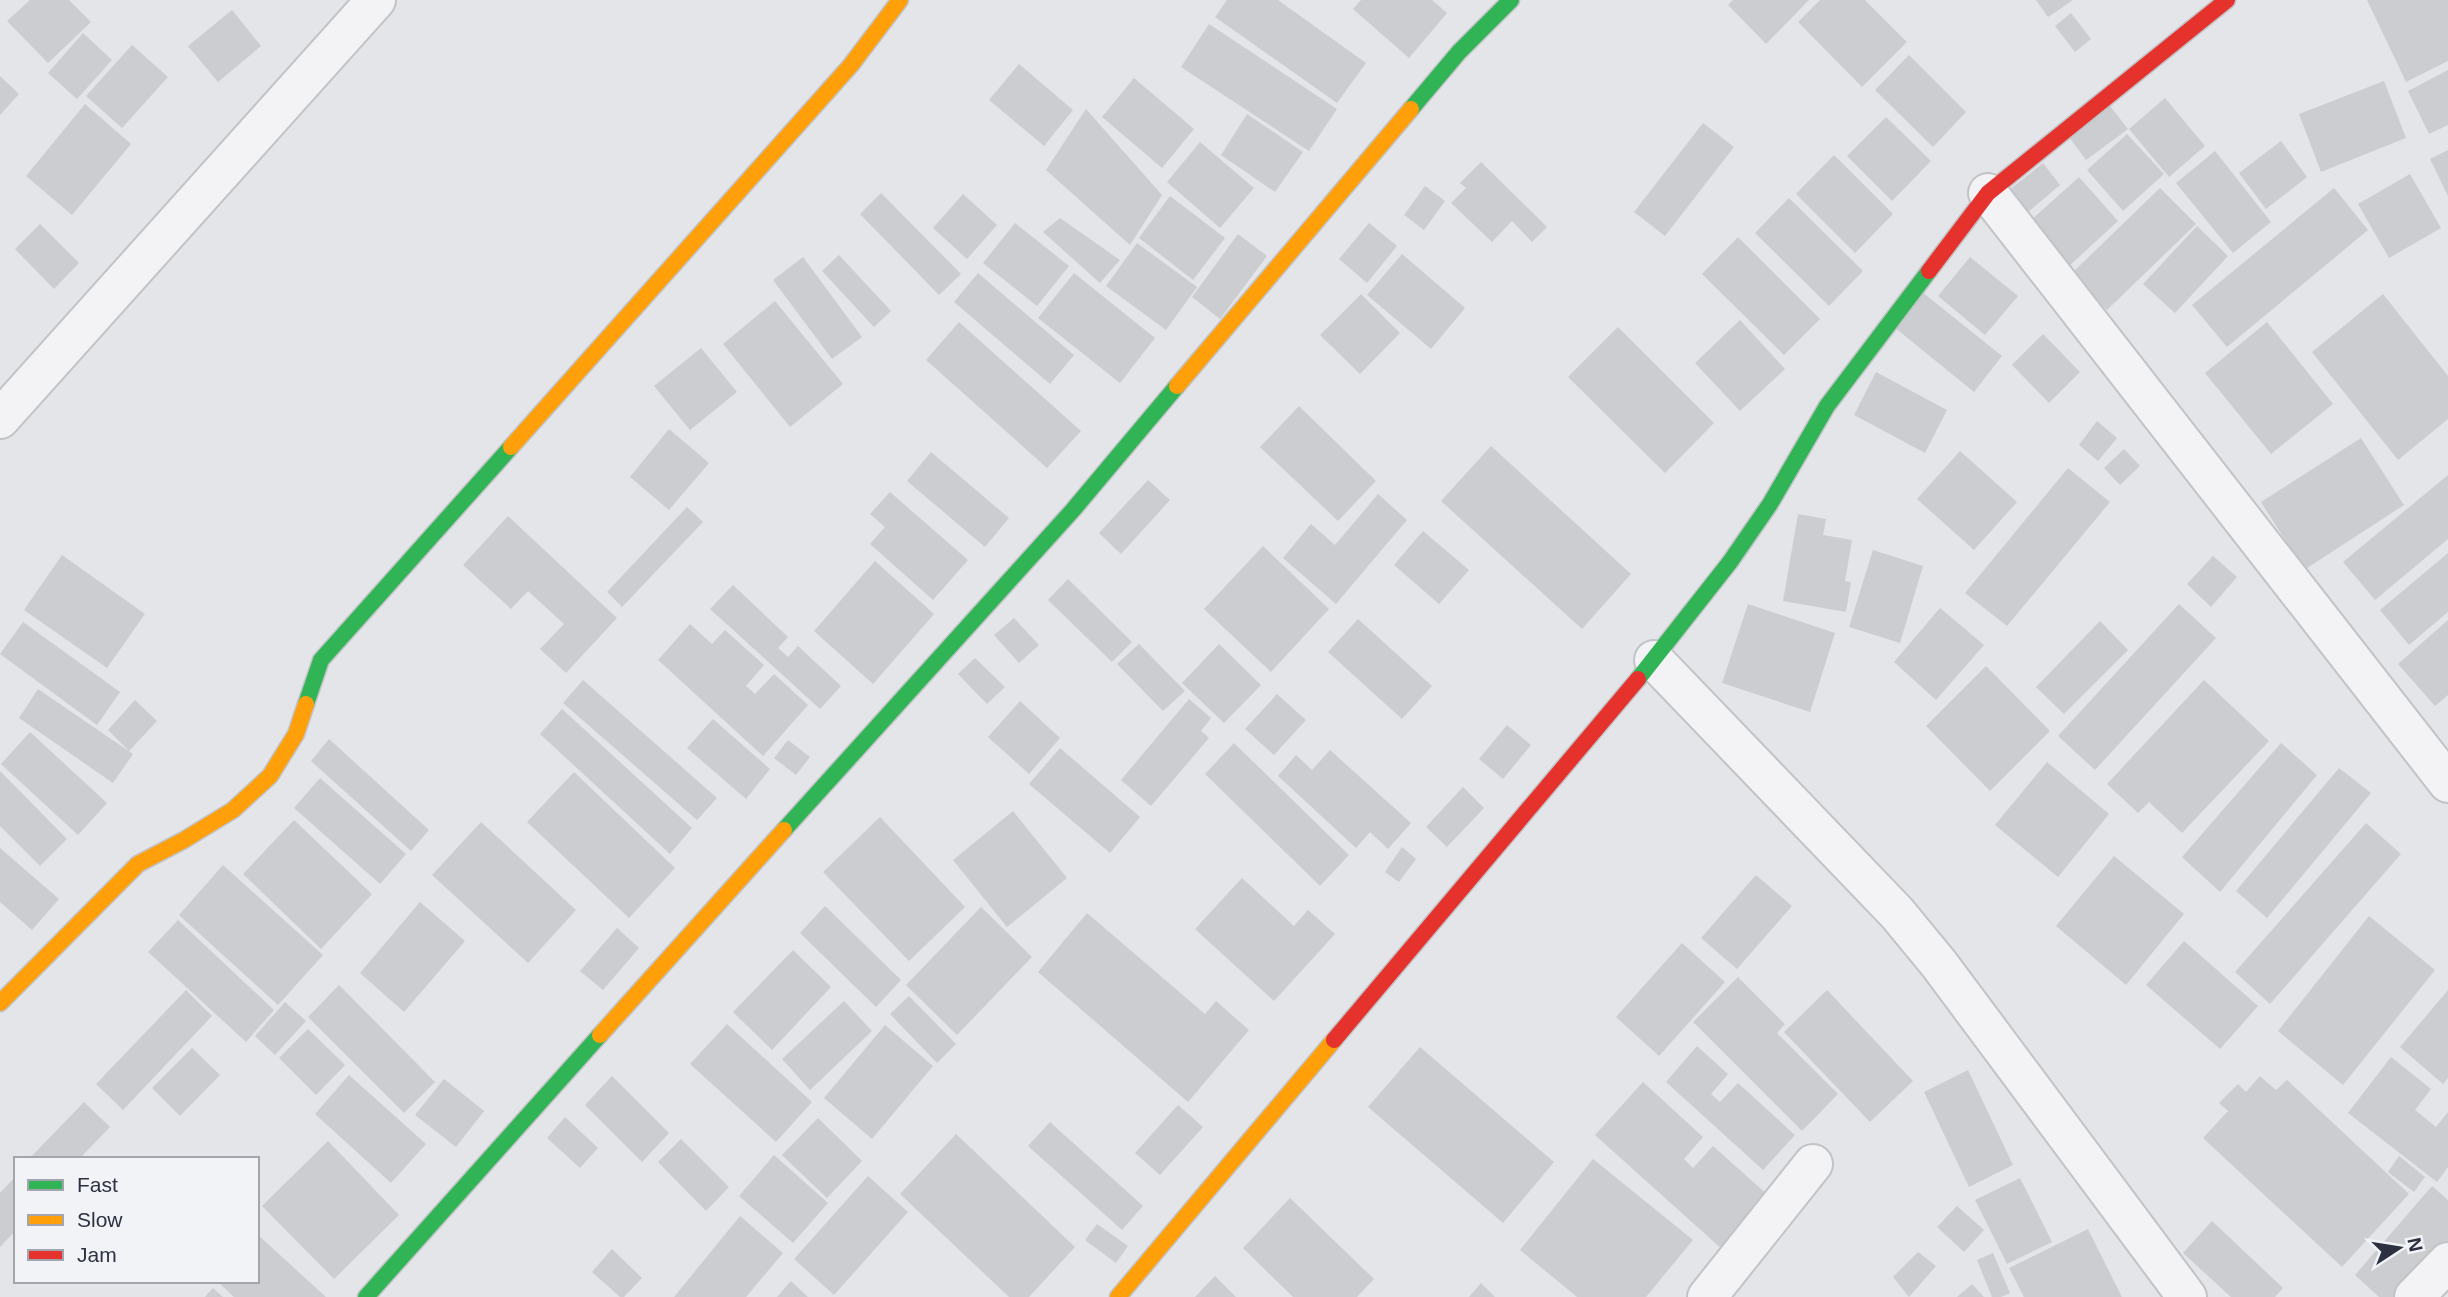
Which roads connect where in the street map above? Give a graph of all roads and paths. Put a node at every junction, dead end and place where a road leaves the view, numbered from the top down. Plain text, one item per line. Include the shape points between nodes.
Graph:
1 (376, 0) edge
2 (900, 0) edge
3 (1511, 0) edge
4 (2227, 0) edge
5 (1988, 193) junction
6 (0, 419) edge
7 (1654, 660) junction
8 (2448, 783) edge
9 (0, 1003) edge
10 (1813, 1164) dead end
11 (2448, 1262) edge
12 (366, 1297) edge
13 (1118, 1297) edge
14 (1707, 1297) edge
15 (2187, 1297) edge
16 (2414, 1297) edge

1 - 6 street
2 - 9 street via 850,65 321,660 296,734 270,776 233,810 138,864
3 - 12 street via 1459,52 1066,519
4 - 5 street
5 - 7 street via 1827,406 1770,505
5 - 8 street
7 - 13 street
7 - 15 street via 1897,913
10 - 14 street
11 - 16 street

